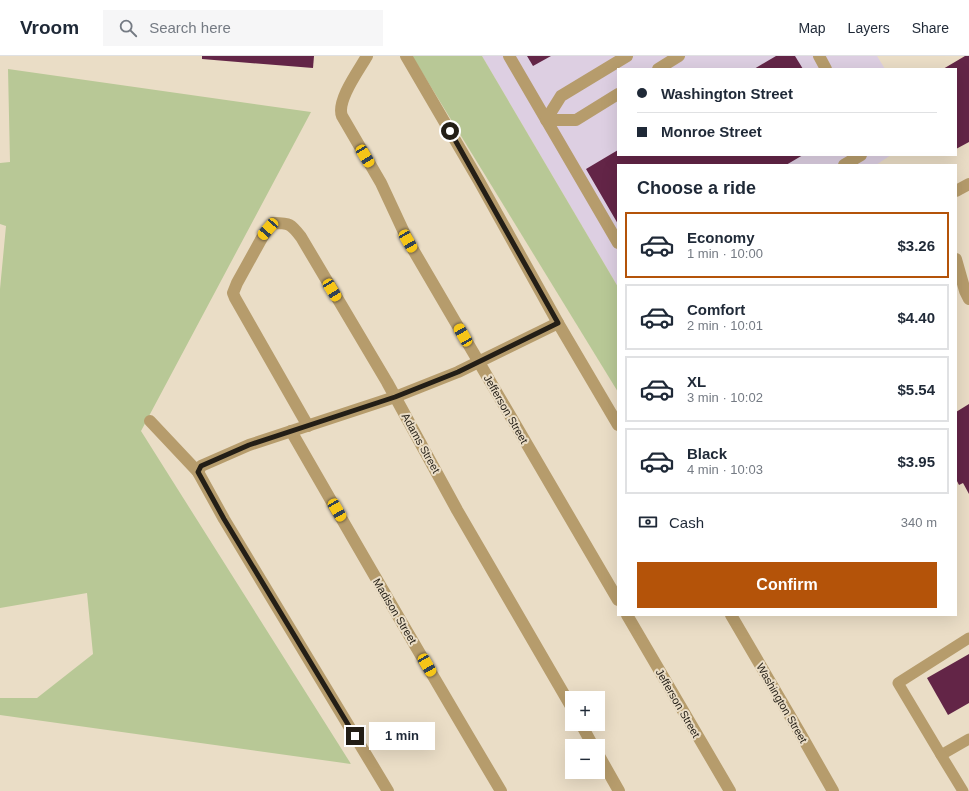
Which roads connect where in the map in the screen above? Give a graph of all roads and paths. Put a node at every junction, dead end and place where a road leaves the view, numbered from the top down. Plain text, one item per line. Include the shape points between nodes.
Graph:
1 (366, 56) edge
2 (406, 56) edge
3 (509, 56) edge
4 (627, 56) edge
5 (679, 56) edge
6 (819, 56) edge
7 (660, 68) edge
8 (825, 68) edge
9 (617, 95) edge
10 (546, 120) junction
11 (858, 156) edge
12 (846, 164) edge
13 (969, 184) edge
14 (957, 190) edge
15 (617, 240) edge
16 (957, 263) edge
17 (969, 299) edge
18 (558, 323) junction
19 (478, 362) junction
20 (395, 397) junction
21 (150, 421) dead end
22 (617, 423) edge
23 (308, 426) junction
24 (291, 431) junction
25 (198, 472) junction
26 (617, 598) edge
27 (628, 616) edge
28 (731, 616) edge
29 (969, 638) edge
30 (565, 696) edge
31 (969, 739) edge
32 (941, 755) junction
33 (605, 766) edge
34 (969, 789) edge
35 (388, 791) edge
36 (501, 791) edge
37 (619, 791) edge
38 (730, 791) edge
39 (833, 791) edge
40 (965, 791) edge

1 - 19 street, Jefferson Street via 343,97 340,111 381,183 408,241
2 - 18 street
3 - 10 street
4 - 10 street via 562,96
5 - 7 street
6 - 8 street
9 - 10 street via 576,120
10 - 15 street
11 - 12 street
13 - 14 street
16 - 17 street
18 - 19 street
18 - 22 street
19 - 20 street
19 - 26 street, Jefferson Street
20 - 23 street
20 - 23 street, Adams Street via 301,237 288,223 274,223 263,236 233,293
20 - 30 street, Adams Street
21 - 25 street
23 - 24 street
24 - 25 street via 249,445 201,466
24 - 36 street, Madison Street
25 - 35 street
27 - 38 street, Jefferson Street
28 - 39 street, Washington Street
29 - 32 lane via 898,683
31 - 32 lane
32 - 40 lane
33 - 37 street
34 - 40 lane

